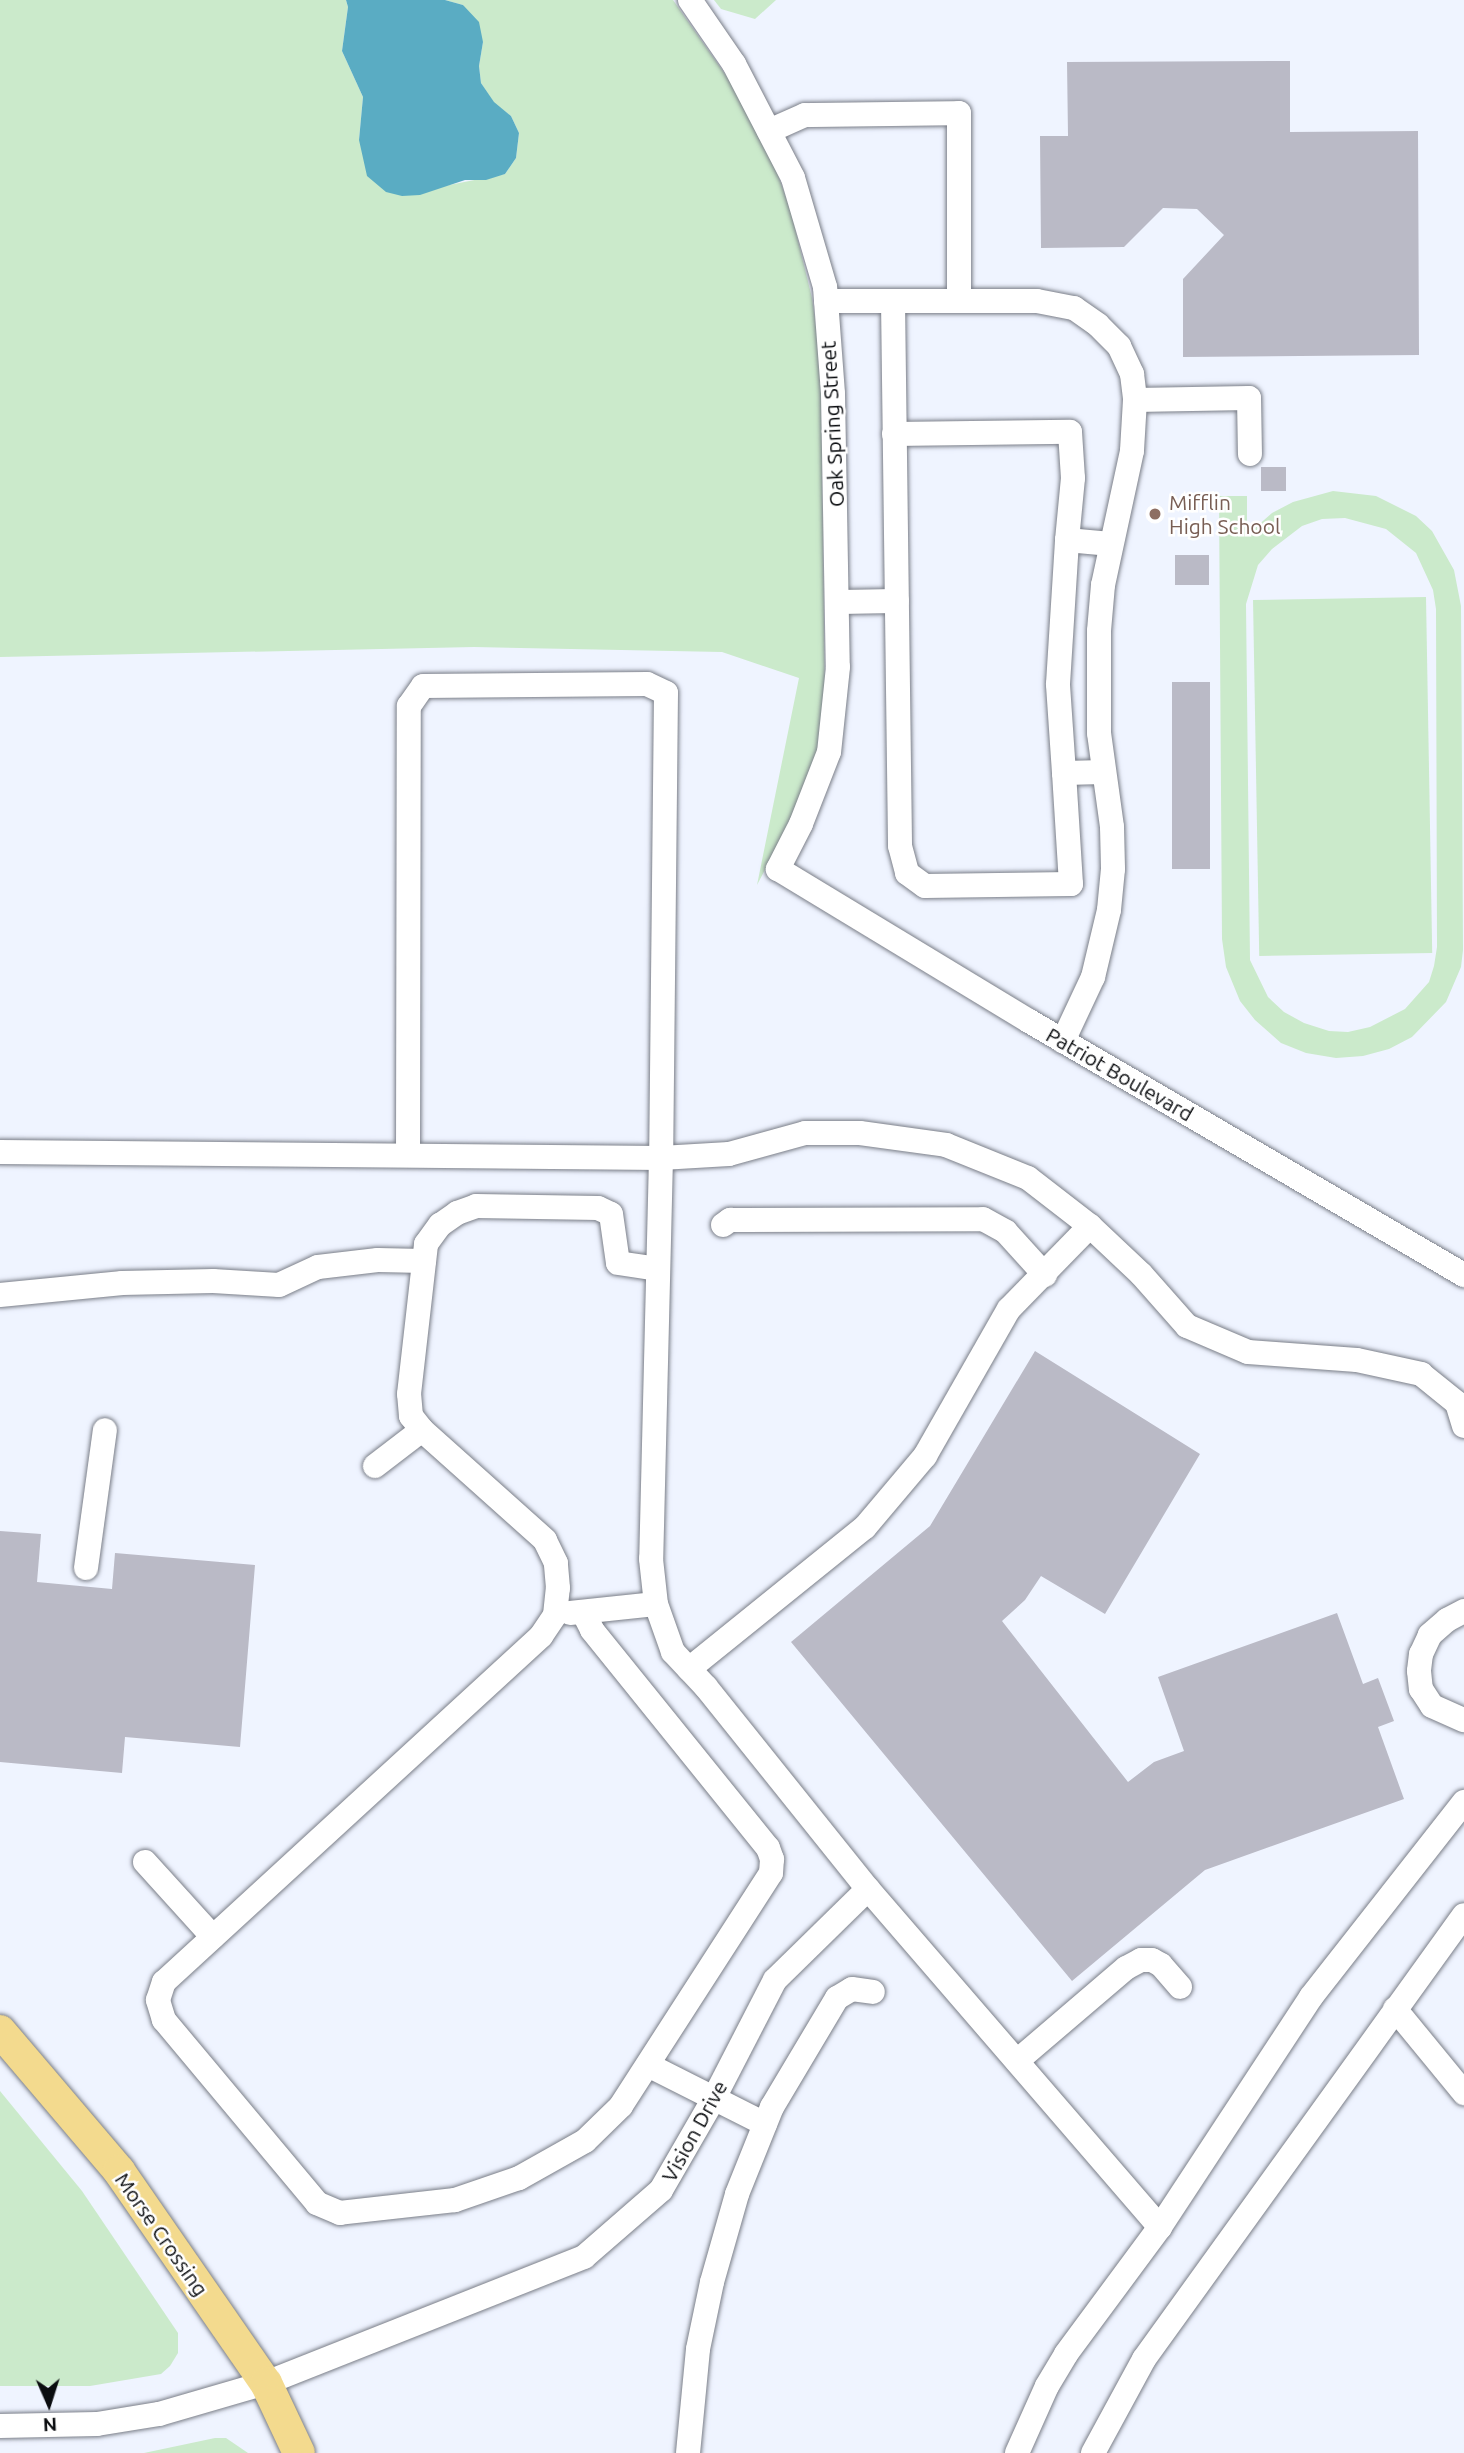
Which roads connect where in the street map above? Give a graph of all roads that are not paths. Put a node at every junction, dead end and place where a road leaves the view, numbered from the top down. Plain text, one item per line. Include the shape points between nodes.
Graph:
1 (690, 0) edge
2 (769, 131) junction
3 (959, 300) junction
4 (826, 301) junction
5 (892, 301) junction
6 (1135, 400) junction
7 (894, 434) junction
8 (1250, 454) dead end
9 (1067, 540) junction
10 (1111, 544) junction
11 (897, 601) junction
12 (838, 602) junction
13 (1104, 772) junction
14 (1064, 773) junction
15 (778, 869) joint
16 (1063, 1041) junction
17 (0, 1152) edge
18 (408, 1155) junction
19 (661, 1157) junction
20 (723, 1225) dead end
21 (1090, 1226) junction
22 (424, 1261) junction
23 (658, 1269) junction
24 (1045, 1275) junction
25 (1464, 1275) edge
26 (0, 1295) edge
27 (1464, 1426) edge
28 (104, 1430) dead end
29 (422, 1430) junction
30 (375, 1466) dead end
31 (86, 1569) dead end
32 (656, 1604) junction
33 (1464, 1611) edge
34 (583, 1612) junction
35 (555, 1615) junction
36 (689, 1669) junction
37 (1464, 1720) edge
38 (1464, 1802) edge
39 (145, 1862) dead end
40 (868, 1889) junction
41 (1464, 1916) edge
42 (213, 1937) junction
43 (1180, 1987) dead end
44 (873, 1992) dead end
45 (1395, 2009) junction
46 (0, 2031) edge
47 (1017, 2061) junction
48 (648, 2065) junction
49 (1464, 2093) edge
50 (713, 2100) junction
51 (765, 2124) junction
52 (1160, 2227) junction
53 (266, 2383) junction
54 (0, 2426) edge
55 (299, 2453) edge
56 (688, 2453) edge
57 (1017, 2453) edge
58 (1093, 2453) edge

1 - 2 street, Oak Spring Street via 734,64
2 - 3 street via 805,115 959,114
2 - 4 street, Oak Spring Street via 793,178
3 - 5 street
3 - 6 street via 1037,301 1074,309 1098,324 1119,346 1132,374
4 - 5 street
4 - 12 street, Oak Spring Street via 834,394
5 - 7 street
6 - 8 street via 1249,398
6 - 10 street via 1132,451
7 - 9 street via 1070,432 1073,478
7 - 11 street
9 - 10 street
9 - 14 street via 1058,684
10 - 13 street via 1099,631 1099,733
11 - 12 street
11 - 14 street via 900,846 907,873 925,886 1071,884
12 - 15 street, Oak Spring Street via 838,667 828,752
13 - 14 street
13 - 16 street via 1112,827 1109,910 1093,977
15 - 16 street, Patriot Boulevard
16 - 25 street, Patriot Boulevard
17 - 18 street
18 - 19 street
18 - 19 street via 409,706 424,686 646,684 666,693
19 - 21 street via 729,1154 805,1133 860,1133 946,1145 1028,1178
19 - 23 street
20 - 24 street via 730,1220 983,1219 1006,1232
21 - 24 street
21 - 27 street via 1187,1326 1248,1352 1357,1360 1421,1374 1457,1403
22 - 23 street via 426,1244 440,1225 476,1206 598,1208 611,1214 618,1263
22 - 26 street via 378,1260 318,1267 279,1285 122,1283
22 - 29 street via 409,1394 411,1416
23 - 32 street via 651,1551
24 - 36 street via 1009,1309 925,1456 865,1527
28 - 31 street
29 - 30 street
29 - 35 street via 545,1539 556,1563
32 - 34 street
32 - 36 street via 673,1652
33 - 37 street via 1430,1635 1419,1671 1421,1689 1432,1706
34 - 35 street
34 - 48 street via 592,1630 768,1848 772,1859 771,1873
35 - 42 street via 541,1636
36 - 40 street
38 - 52 street via 1311,1997
39 - 42 street
40 - 47 street
40 - 50 street, Vision Drive via 775,1980
41 - 45 street
42 - 48 street via 164,1982 158,2000 164,2020 317,2203 340,2213 455,2200 519,2178 585,2141 621,2106
43 - 47 street via 1161,1965 1152,1959 1141,1960
44 - 51 street via 852,1990 836,1998
45 - 49 street
45 - 58 street via 1144,2359
46 - 53 main road, Morse Crossing via 119,2171
47 - 52 street
48 - 50 street
50 - 51 street
50 - 53 street, Vision Drive via 661,2190 584,2257
51 - 56 street via 737,2194 712,2282 698,2348
52 - 57 street via 1066,2354 1046,2386
53 - 54 street, Vision Drive via 159,2414 97,2424
53 - 55 main road, Morse Crossing

